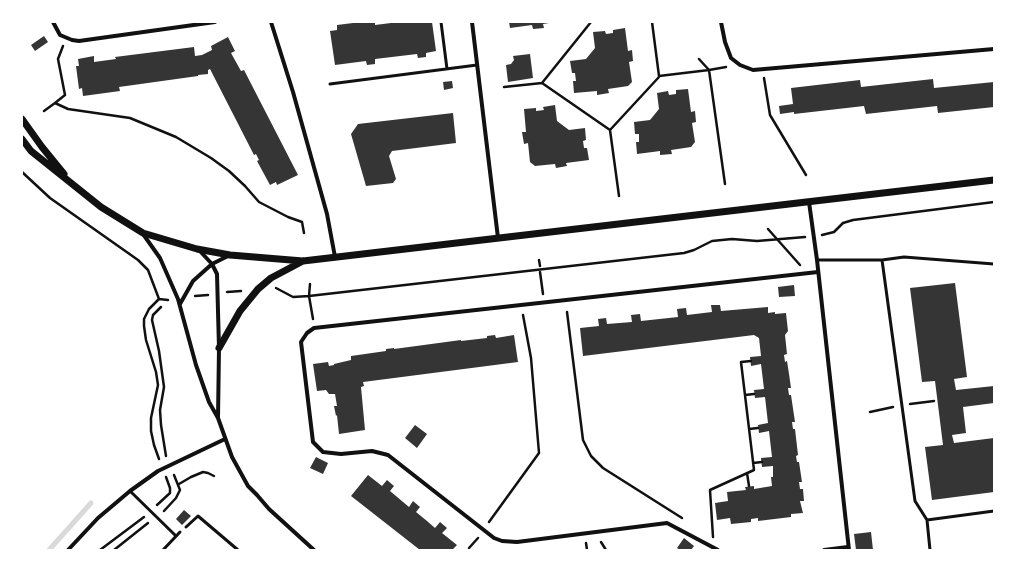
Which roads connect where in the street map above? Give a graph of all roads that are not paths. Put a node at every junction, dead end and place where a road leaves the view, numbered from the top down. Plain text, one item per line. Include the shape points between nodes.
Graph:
1 (53, 22) edge
2 (215, 22) edge
3 (271, 22) edge
4 (441, 22) edge
5 (472, 22) edge
6 (721, 22) edge
7 (994, 49) edge
8 (477, 65) junction
9 (447, 68) junction
10 (330, 84) dead end
11 (22, 119) edge
12 (22, 139) edge
13 (994, 180) edge
14 (70, 183) junction
15 (809, 202) junction
16 (143, 233) junction
17 (498, 238) junction
18 (197, 249) junction
19 (230, 254) junction
20 (335, 257) junction
21 (817, 260) junction
22 (882, 260) junction
23 (303, 261) junction
24 (212, 264) junction
25 (994, 264) edge
26 (818, 272) junction
27 (180, 304) junction
28 (219, 348) junction
29 (218, 418) junction
30 (225, 439) junction
31 (130, 491) junction
32 (994, 511) edge
33 (926, 520) junction
34 (186, 527) dead end
35 (180, 532) dead end
36 (176, 536) junction
37 (848, 549) edge
38 (68, 550) edge
39 (163, 550) edge
40 (238, 550) edge
41 (314, 550) edge
42 (718, 550) edge
43 (824, 550) edge
44 (930, 550) edge

1 - 2 street via 60,35 79,41
3 - 20 street via 327,214
4 - 9 lane
5 - 8 street
6 - 7 street via 731,58 753,70
8 - 9 lane
8 - 17 street
9 - 10 lane
11 - 14 street
12 - 14 street via 31,151
13 - 15 street
14 - 16 street via 101,207
15 - 17 street
15 - 21 street
16 - 18 street
16 - 27 street via 160,258
17 - 20 street
18 - 19 street
18 - 24 street
19 - 23 street
19 - 24 street
20 - 23 street
21 - 22 lane
21 - 26 street
22 - 25 lane via 904,257
22 - 33 lane via 915,501
23 - 28 street via 271,278 258,289 240,311
24 - 27 street via 193,281
24 - 28 street via 217,274
26 - 37 street
26 - 42 street via 314,328 307,333 302,342 313,442 323,452 341,454 372,451 388,455 494,538 518,542 667,523
27 - 29 street via 199,372 209,402
28 - 29 street
29 - 30 street
30 - 31 street via 158,471
30 - 41 street via 248,486
31 - 36 lane
31 - 38 street via 98,518
32 - 33 lane
33 - 44 lane
34 - 40 lane via 198,516
35 - 36 lane
36 - 39 lane
37 - 43 street

